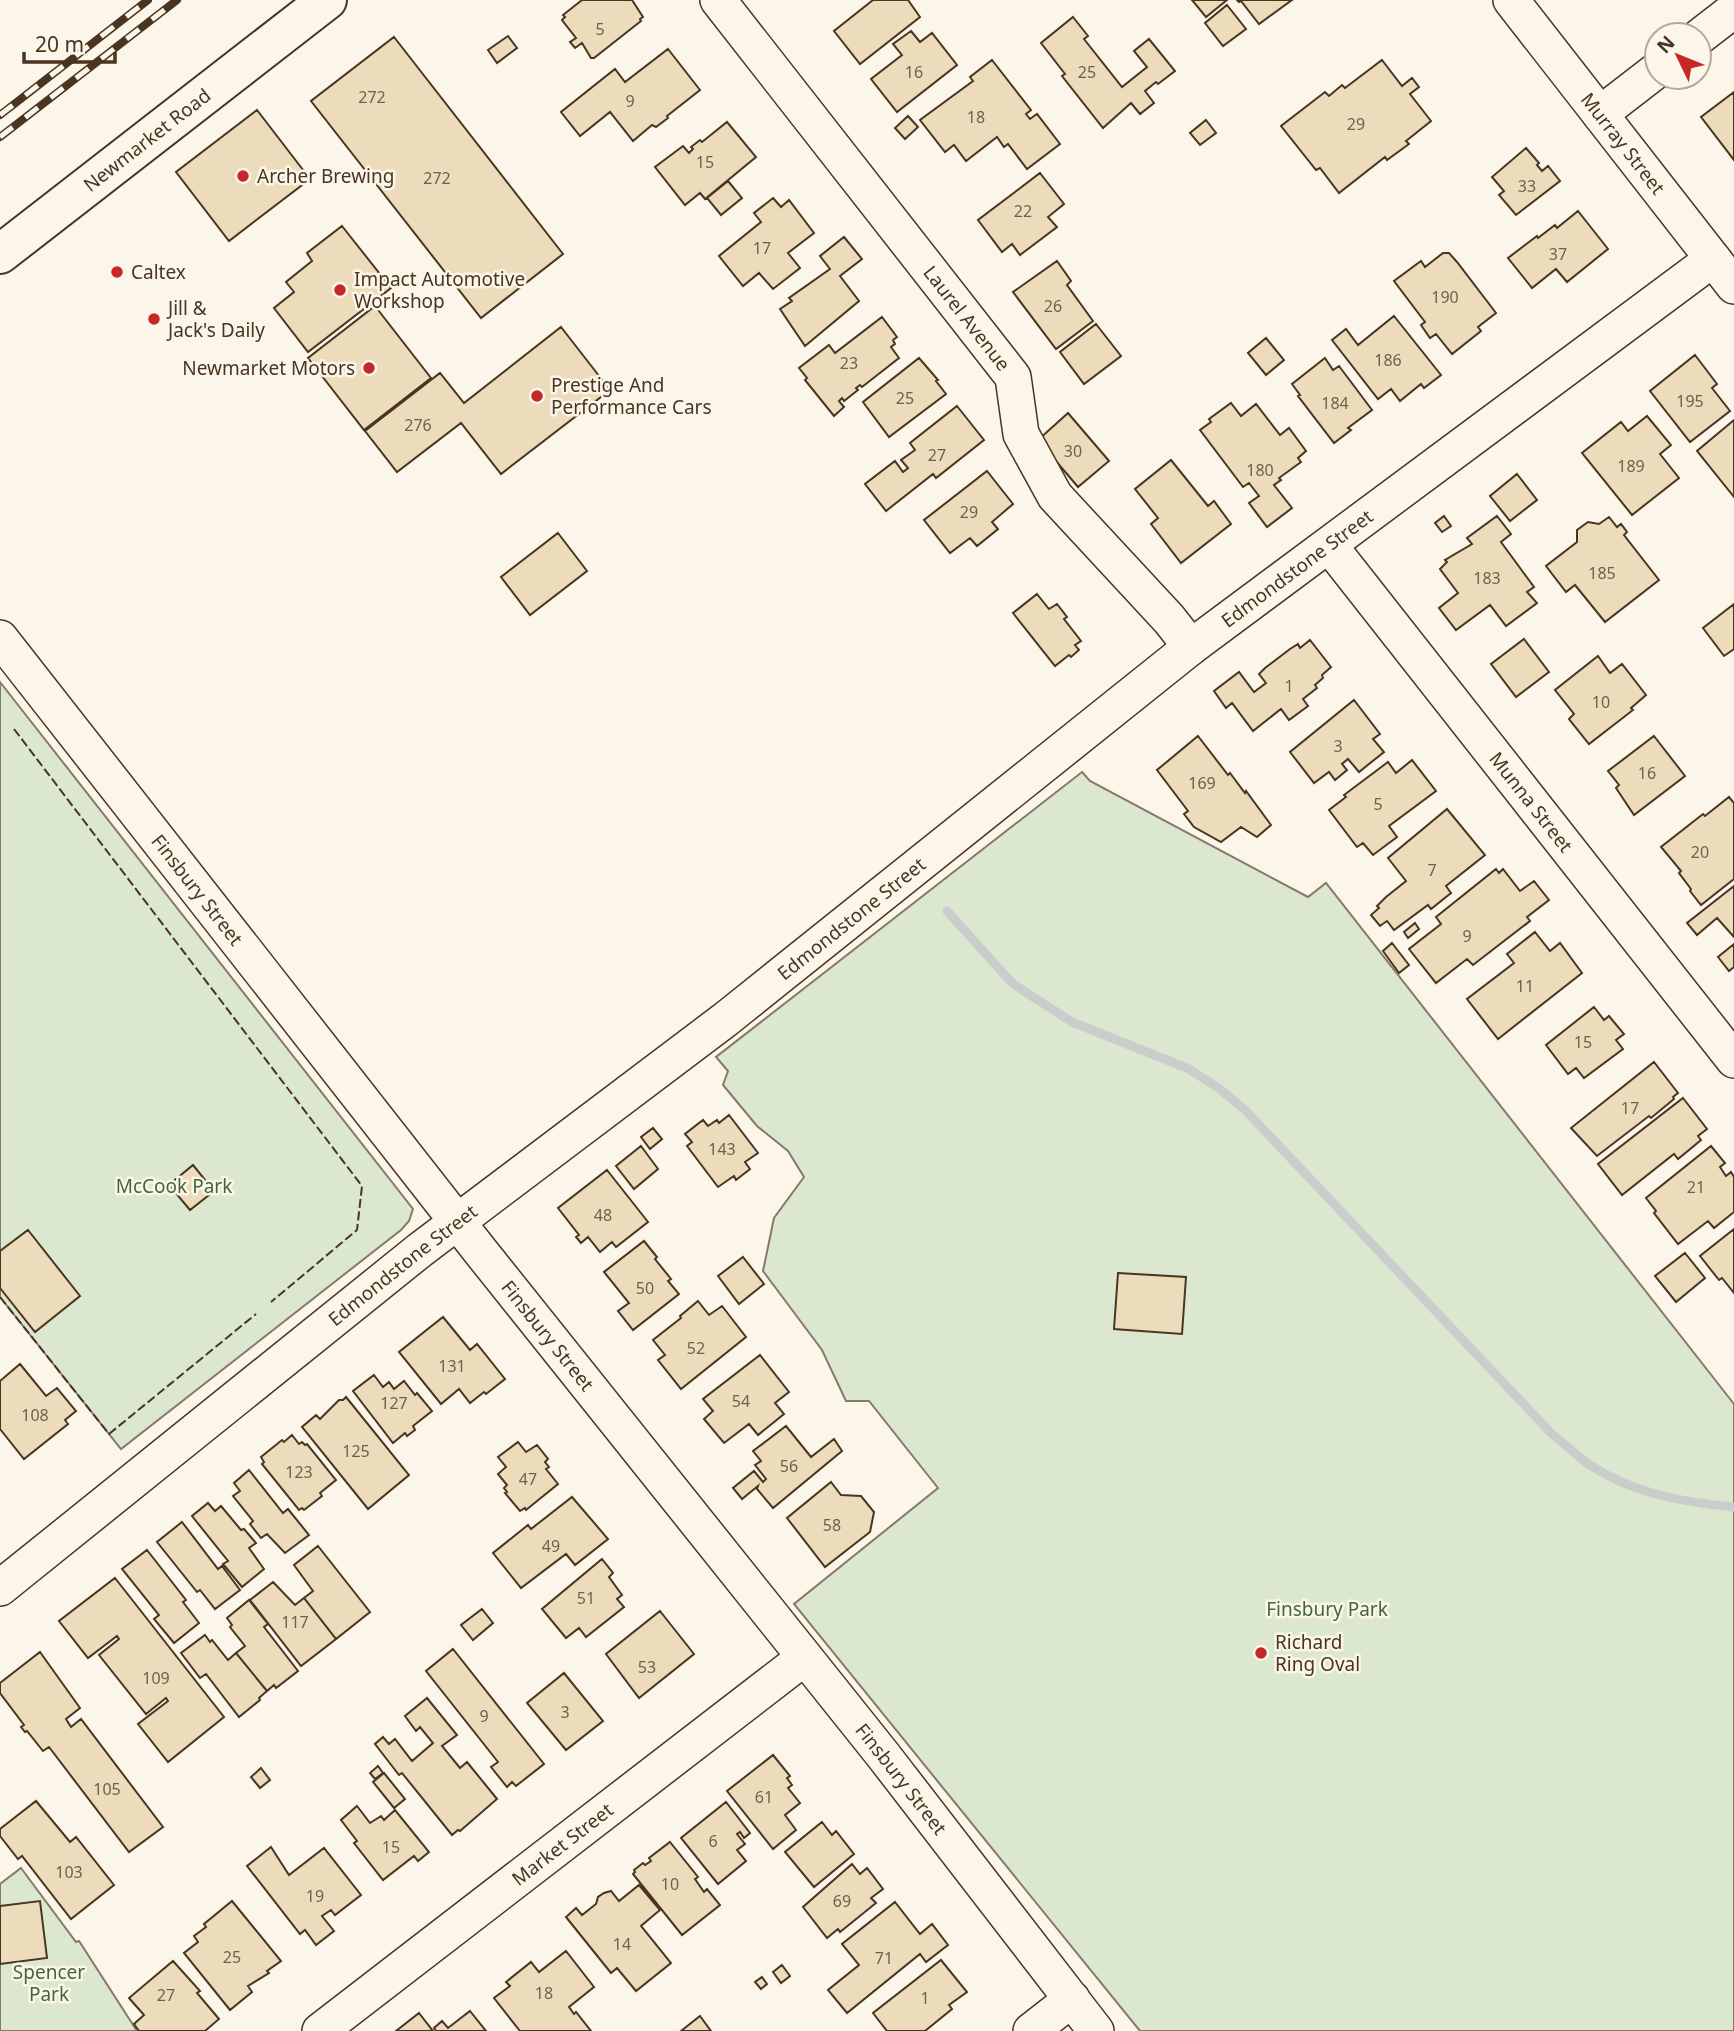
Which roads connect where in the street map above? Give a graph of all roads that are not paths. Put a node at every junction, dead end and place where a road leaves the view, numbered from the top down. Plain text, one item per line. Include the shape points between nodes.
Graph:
1 (327, 0) edge
2 (718, 0) edge
3 (1511, 0) edge
4 (1734, 10) edge
5 (1713, 26) edge
6 (1643, 80) edge
7 (1600, 114) junction
8 (0, 254) edge
9 (1724, 273) edge
10 (1329, 545) junction
11 (0, 638) edge
12 (1191, 647) junction
13 (1734, 1060) edge
14 (458, 1221) junction
15 (0, 1588) edge
16 (804, 1658) junction
17 (1072, 1999) junction
18 (320, 2031) edge
19 (1031, 2031) edge
20 (1097, 2031) edge

1 - 8 main road, Newmarket Road
2 - 12 street, Laurel Avenue via 1013,377 1021,434 1055,496
3 - 7 street, Murray Street
4 - 5 street
6 - 7 street
7 - 9 street, Murray Street
9 - 10 street, Edmondstone Street
10 - 12 street, Edmondstone Street
10 - 13 street, Munna Street
11 - 14 street, Finsbury Street
12 - 14 street, Edmondstone Street via 726,1019
14 - 15 street, Edmondstone Street
14 - 16 street, Finsbury Street
16 - 17 street, Finsbury Street
16 - 18 street, Market Street
17 - 19 street
17 - 20 street, Finsbury Street

